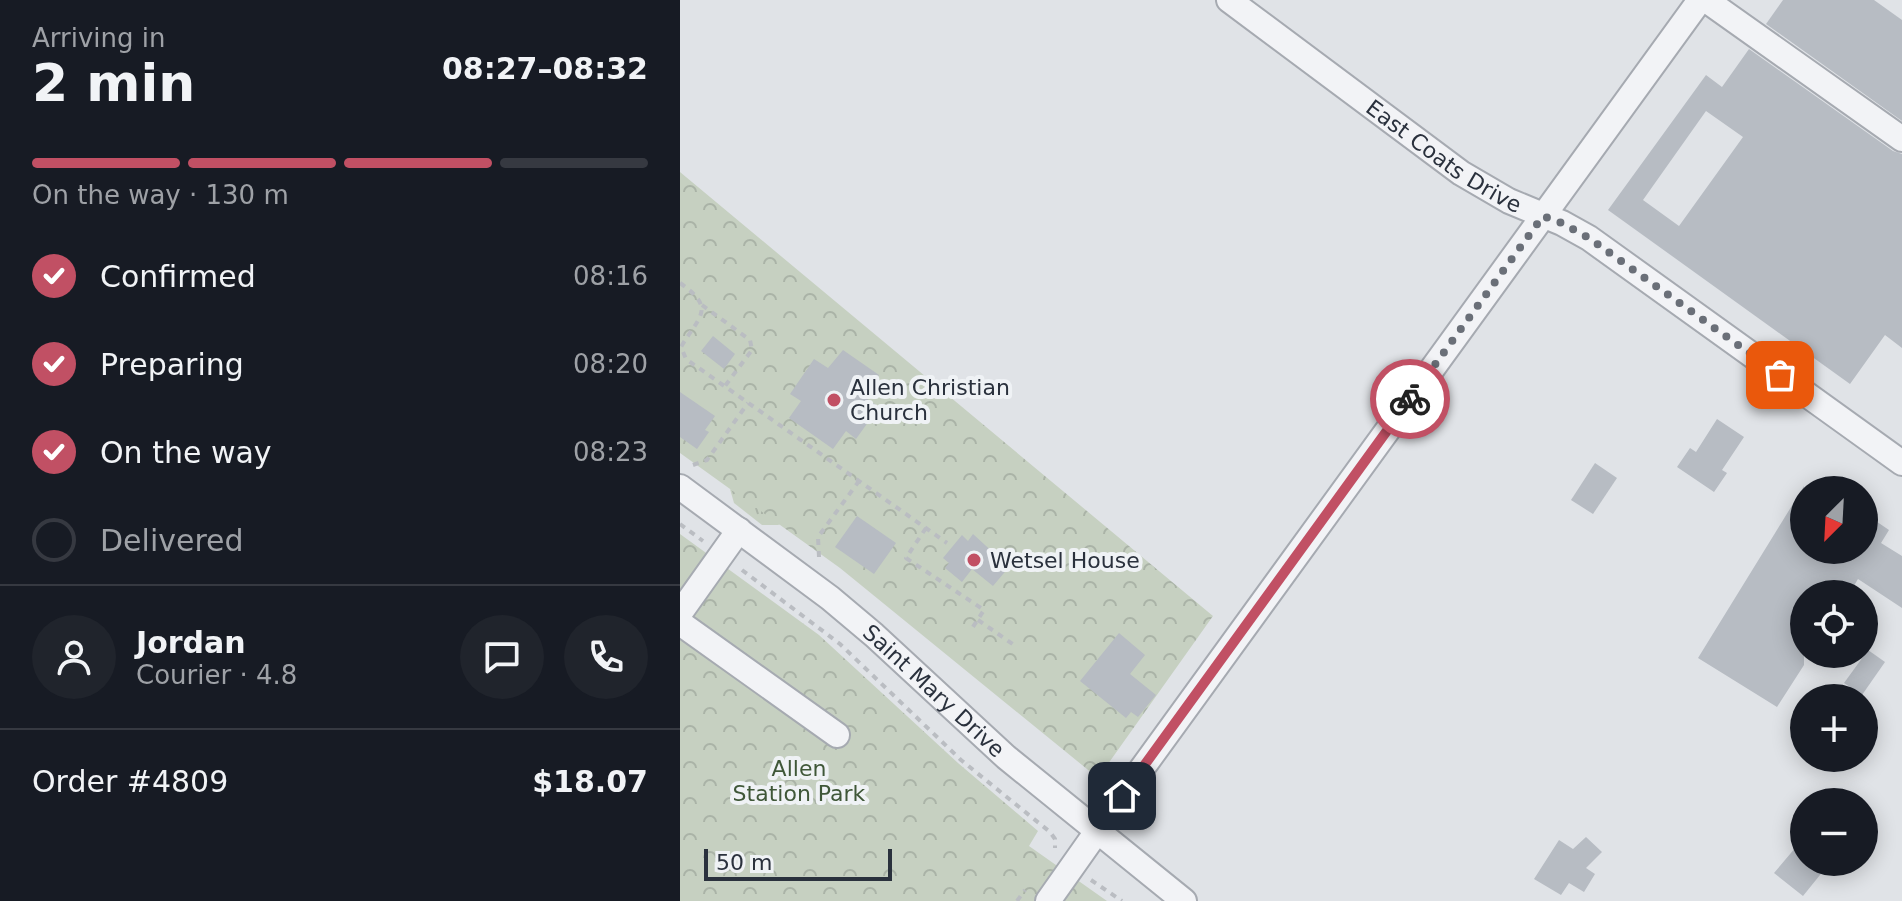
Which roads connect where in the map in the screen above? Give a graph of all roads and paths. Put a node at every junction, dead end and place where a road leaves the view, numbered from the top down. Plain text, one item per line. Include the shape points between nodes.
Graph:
1 (1229, 0) edge
2 (1700, 0) edge
3 (1706, 0) edge
4 (1902, 139) edge
5 (1543, 216) junction
6 (680, 283) edge
7 (702, 305) junction
8 (725, 386) junction
9 (748, 403) junction
10 (1899, 453) edge
11 (686, 476) edge
12 (859, 481) junction
13 (680, 524) edge
14 (926, 528) junction
15 (739, 530) junction
16 (947, 543) dead end
17 (722, 554) junction
18 (819, 557) dead end
19 (680, 613) edge
20 (978, 620) junction
21 (680, 623) edge
22 (971, 630) dead end
23 (1014, 645) dead end
24 (837, 735) dead end
25 (1097, 831) junction
26 (1072, 868) junction
27 (1048, 901) edge
28 (1122, 901) edge
29 (1184, 901) edge

1 - 5 street, East Coats Drive via 1461,173
2 - 5 street
3 - 4 street
5 - 10 street, East Coats Drive via 1589,238
5 - 25 street
6 - 7 path
7 - 8 path via 681,347 686,359
7 - 8 path via 750,340 752,350
8 - 9 path
9 - 11 path via 707,460
9 - 12 path
11 - 15 street, Saint Mary Drive
12 - 14 path
12 - 18 path via 818,537
13 - 17 path
14 - 16 path
14 - 20 path via 906,558 984,610
15 - 17 street
15 - 25 street, Saint Mary Drive via 874,635 1006,757
17 - 19 street
17 - 26 path via 840,644 961,760 1050,832 1055,839 1053,855
20 - 22 path
20 - 23 path
21 - 24 street
25 - 26 street
25 - 29 street, Saint Mary Drive
26 - 27 street
26 - 28 path

